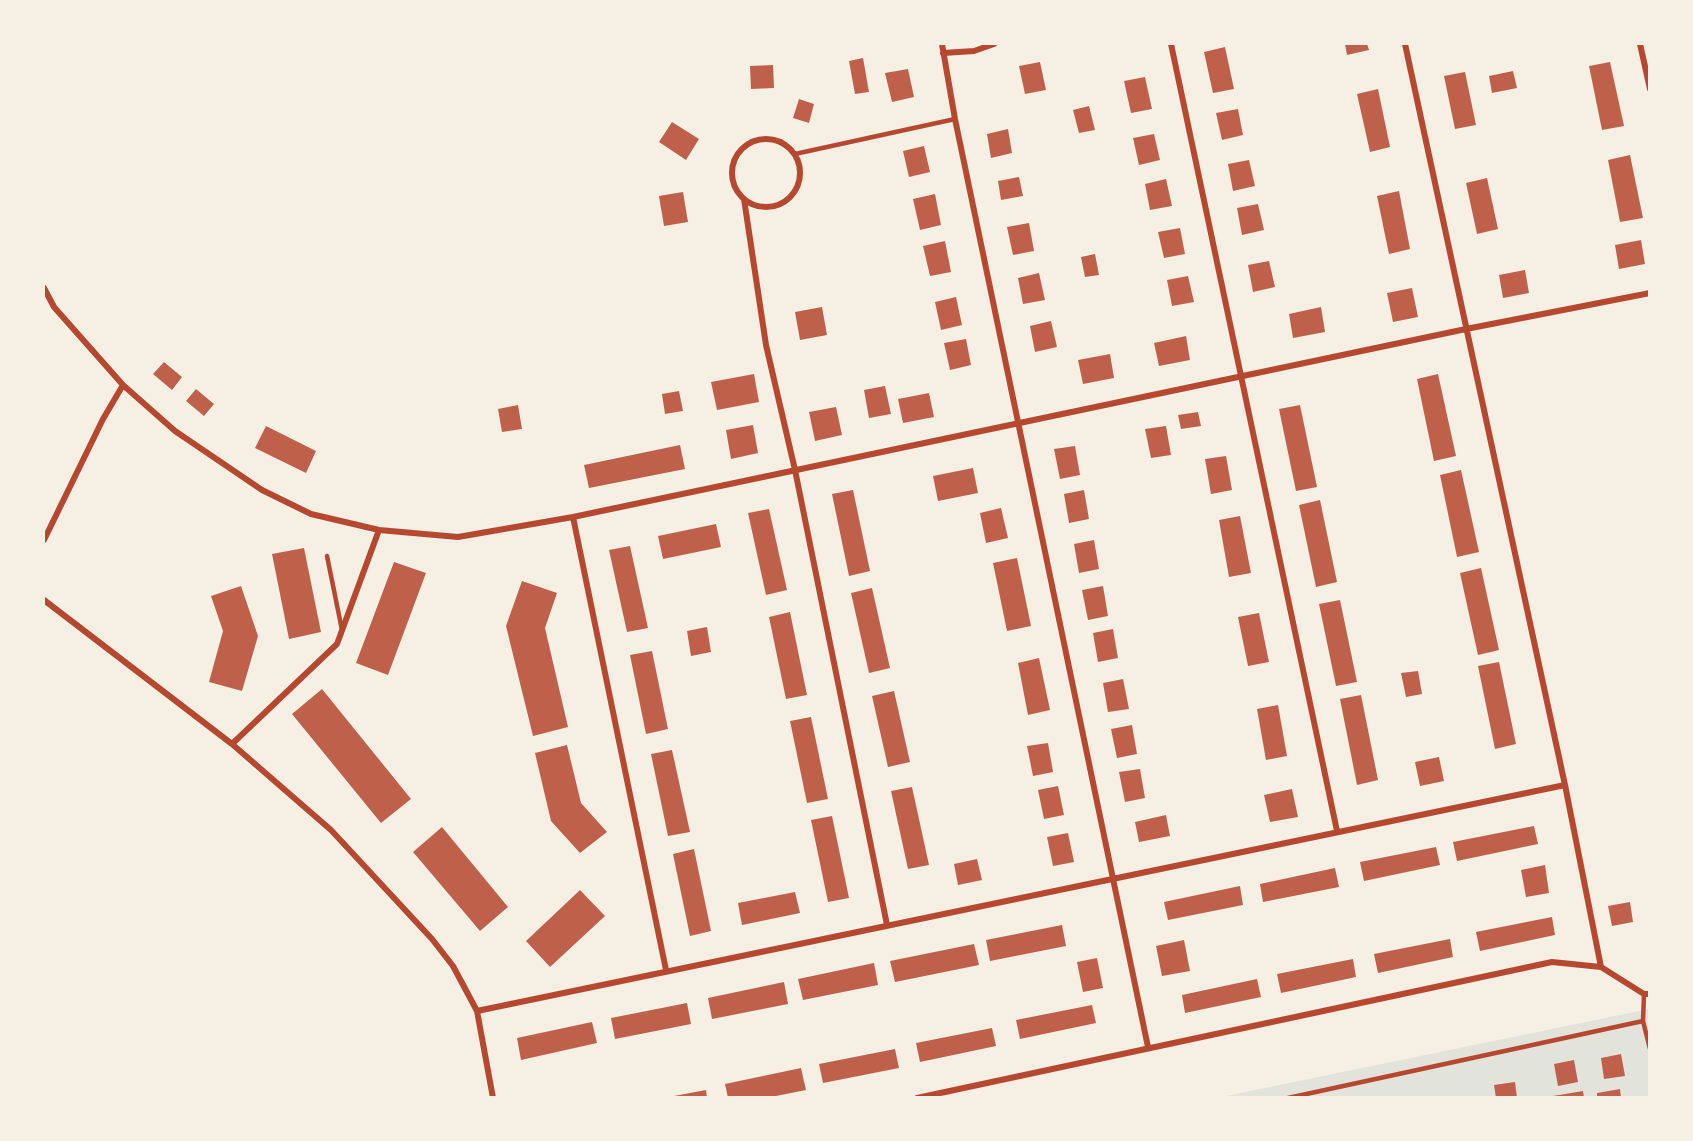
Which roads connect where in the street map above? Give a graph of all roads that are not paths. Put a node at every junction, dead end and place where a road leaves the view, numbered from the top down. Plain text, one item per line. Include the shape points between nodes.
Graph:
1 (942, 44) edge
2 (994, 44) edge
3 (1171, 44) edge
4 (1405, 44) edge
5 (1640, 44) edge
6 (943, 52) junction
7 (1650, 89) edge
8 (955, 119) junction
9 (795, 154) junction
10 (744, 199) junction
11 (44, 288) edge
12 (1650, 293) edge
13 (1466, 329) junction
14 (1243, 376) junction
15 (123, 385) junction
16 (1018, 423) junction
17 (795, 470) junction
18 (573, 517) junction
19 (379, 530) junction
20 (44, 540) edge
21 (327, 556) dead end
22 (44, 600) edge
23 (343, 632) junction
24 (232, 744) junction
25 (1565, 785) junction
26 (1337, 831) junction
27 (1112, 877) junction
28 (887, 925) junction
29 (1601, 967) junction
30 (666, 970) junction
31 (1647, 994) edge
32 (477, 1011) junction
33 (1643, 1021) junction
34 (1148, 1047) junction
35 (1650, 1049) edge
36 (493, 1098) edge
37 (917, 1098) edge
38 (1288, 1098) edge

1 - 6 street
2 - 6 street via 974,51
3 - 14 street
4 - 13 street
5 - 7 street
6 - 8 street
8 - 9 lane
8 - 16 street
9 - 10 street via 800,183 789,199 771,207 752,205
9 - 10 street via 771,139 744,147 737,154 732,173 733,183
10 - 17 street via 766,345
11 - 15 street via 54,307
12 - 13 street
13 - 14 street
13 - 25 street
14 - 16 street
14 - 26 street
15 - 19 street via 175,431 262,490 311,514
15 - 20 street
16 - 17 street
16 - 27 street
17 - 18 street
17 - 28 street
18 - 19 street via 458,537
18 - 30 street
19 - 23 street
21 - 23 lane
22 - 24 street
23 - 24 street via 337,644
24 - 32 street via 332,830 432,939 453,966
25 - 26 street
25 - 29 street
26 - 27 street
27 - 28 street
27 - 34 street
28 - 30 street
29 - 31 street
29 - 34 street via 1552,962
30 - 32 street
31 - 33 lane
32 - 36 street
33 - 35 lane
33 - 38 lane
34 - 37 street

